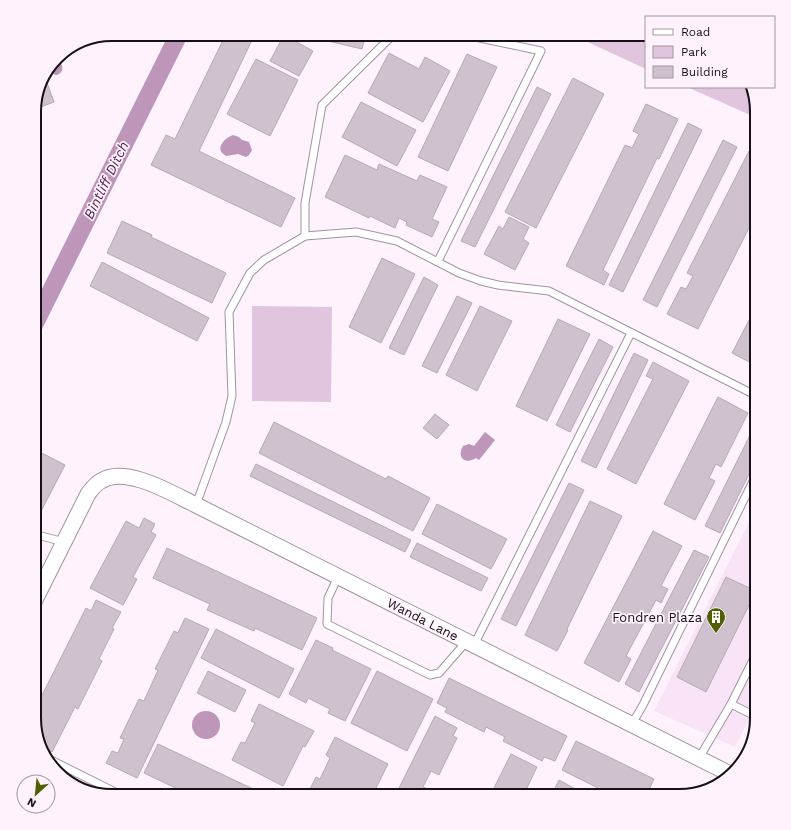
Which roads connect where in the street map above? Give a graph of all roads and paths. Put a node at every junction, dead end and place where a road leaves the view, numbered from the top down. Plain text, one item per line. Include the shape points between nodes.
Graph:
1 (387, 41) edge
2 (494, 41) edge
3 (305, 236) junction
4 (438, 262) junction
5 (631, 333) junction
6 (750, 392) edge
7 (750, 487) edge
8 (196, 505) junction
9 (41, 536) edge
10 (64, 542) junction
11 (338, 577) junction
12 (41, 588) edge
13 (471, 643) junction
14 (750, 666) edge
15 (731, 704) junction
16 (750, 714) edge
17 (632, 724) junction
18 (699, 758) junction
19 (58, 763) edge
20 (725, 772) edge
21 (109, 789) edge

1 - 3 lane via 322,105 306,203
2 - 4 lane via 541,51
3 - 4 lane via 356,232 397,241
3 - 8 lane via 264,260 250,273 230,312 232,396 226,422
4 - 5 lane via 481,281 549,291
5 - 6 lane
5 - 13 lane
7 - 17 lane
8 - 10 street, Wanda Lane via 136,479 111,477 102,480 88,494
8 - 11 street, Wanda Lane
9 - 10 lane
10 - 12 street
11 - 13 street, Wanda Lane
11 - 13 lane via 328,598 327,624 430,675 439,673
13 - 17 street, Wanda Lane
14 - 15 lane
15 - 16 lane
15 - 18 lane
17 - 18 street, Wanda Lane
18 - 20 street, Wanda Lane
19 - 21 lane

